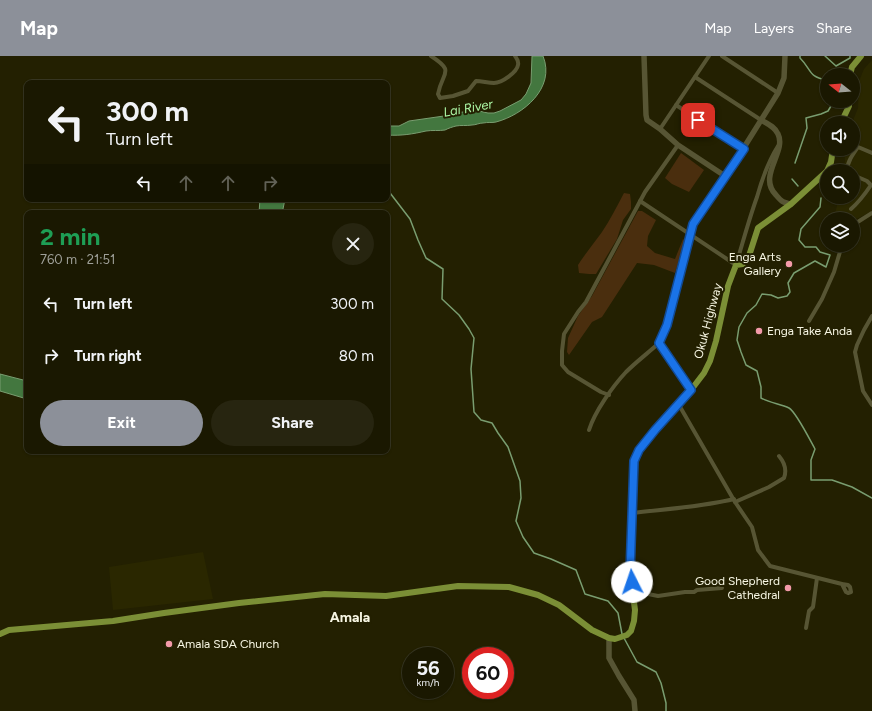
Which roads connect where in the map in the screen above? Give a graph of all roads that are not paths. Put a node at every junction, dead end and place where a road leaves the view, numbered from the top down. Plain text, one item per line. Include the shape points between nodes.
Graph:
1 (431, 56) edge
2 (515, 56) edge
3 (644, 56) edge
4 (701, 56) edge
5 (722, 56) edge
6 (861, 56) edge
7 (784, 57) edge
8 (708, 58) edge
9 (852, 68) edge
10 (695, 77) junction
11 (778, 94) junction
12 (676, 105) junction
13 (762, 120) junction
14 (660, 129) junction
15 (780, 143) junction
16 (678, 145) junction
17 (744, 149) junction
18 (872, 153) edge
19 (848, 164) edge
20 (725, 176) junction
21 (820, 177) edge
22 (860, 178) edge
23 (640, 201) junction
24 (860, 201) edge
25 (791, 204) junction
26 (857, 204) edge
27 (851, 209) dead end
28 (872, 213) edge
29 (860, 221) edge
30 (691, 235) junction
31 (840, 252) edge
32 (736, 264) junction
33 (872, 316) edge
34 (809, 321) dead end
35 (659, 343) junction
36 (691, 390) junction
37 (608, 395) junction
38 (679, 405) junction
39 (872, 405) edge
40 (589, 430) dead end
41 (779, 456) dead end
42 (735, 500) junction
43 (632, 513) junction
44 (817, 578) junction
45 (842, 584) dead end
46 (722, 588) dead end
47 (633, 591) junction
48 (806, 628) dead end
49 (0, 634) edge
50 (612, 639) junction
51 (634, 711) edge

1 - 2 street via 444,65 446,70 439,88 440,98 468,91 476,81 501,82 518,66
3 - 14 street via 647,120
4 - 8 street
5 - 11 street
6 - 9 main road
7 - 11 street via 784,78
8 - 10 street
10 - 12 street
10 - 13 street
11 - 13 street
12 - 14 street
12 - 17 street
13 - 15 street via 774,127
13 - 17 street
14 - 16 street
15 - 25 street via 769,184 773,193 782,202
15 - 32 street via 770,158
16 - 20 street
16 - 23 street
17 - 20 street
18 - 19 street via 858,147
20 - 30 street via 693,224
21 - 25 main road
22 - 24 street via 871,185
23 - 30 street
23 - 37 street via 586,302 564,334 562,365 568,372
25 - 32 main road via 758,228 748,259 743,264
26 - 27 street
28 - 29 street
30 - 32 street
30 - 35 street via 667,325
31 - 34 street via 822,299
32 - 36 main road, Okuk Highway via 728,286 710,362
33 - 39 street via 855,352 863,391
35 - 36 street
35 - 37 street via 626,372
36 - 38 main road, Okuk Highway
37 - 40 street via 592,420
38 - 42 street
38 - 43 main road, Okuk Highway via 655,430 639,450 634,461
41 - 42 street via 786,472 784,478 769,487
42 - 43 street
42 - 44 street via 752,527 758,550 770,566
43 - 47 main road, Okuk Highway via 630,573
44 - 45 street
44 - 48 street via 813,607 809,611
46 - 47 street via 658,596
47 - 50 main road, Okuk Highway via 635,610 631,631 627,636
49 - 50 main road via 9,630 113,621 325,594 386,596 458,586 510,588 538,595 559,604 592,630
50 - 51 street via 609,658 634,700

